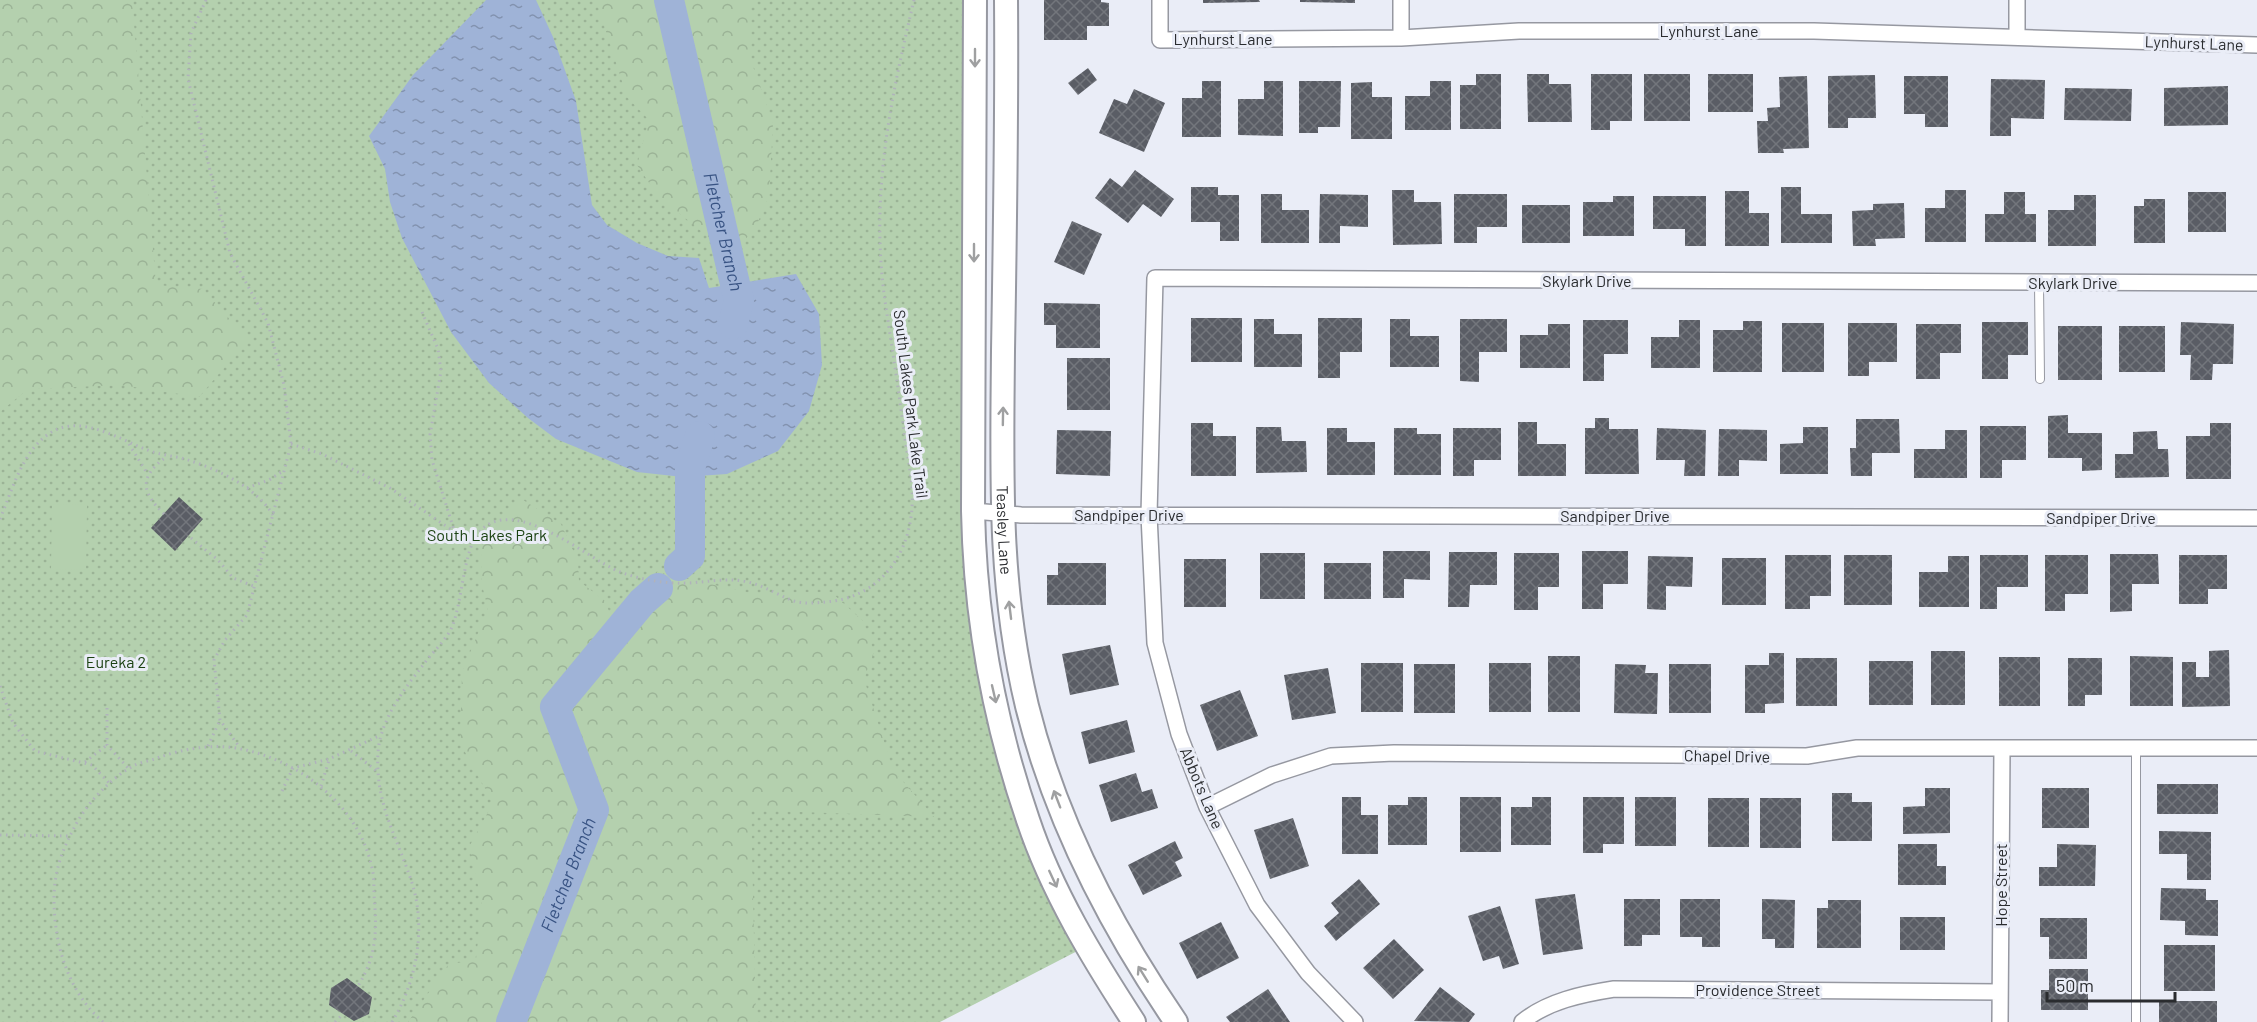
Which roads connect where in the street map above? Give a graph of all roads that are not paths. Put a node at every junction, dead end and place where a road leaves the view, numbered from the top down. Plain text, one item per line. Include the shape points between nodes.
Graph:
1 (975, 0) edge
2 (1006, 0) edge
3 (1160, 0) edge
4 (1401, 0) edge
5 (2017, 0) edge
6 (2017, 37) junction
7 (1401, 38) junction
8 (2257, 45) edge
9 (2039, 284) junction
10 (2257, 284) edge
11 (2040, 379) dead end
12 (973, 511) junction
13 (1001, 514) junction
14 (1149, 515) junction
15 (2257, 519) edge
16 (2257, 748) edge
17 (2002, 749) junction
18 (2136, 749) junction
19 (1207, 807) junction
20 (2000, 992) junction
21 (1134, 1022) edge
22 (1176, 1022) edge
23 (1354, 1022) edge
24 (1522, 1022) edge
25 (2000, 1022) edge
26 (2136, 1022) edge

1 -> 12 main road, Teasley Lane
13 -> 2 main road, Teasley Lane
3 - 7 street, Lynhurst Lane via 1160,40
4 - 7 street
5 - 6 street
6 - 7 street, Lynhurst Lane via 1519,32
6 - 8 street, Lynhurst Lane
9 - 10 street, Skylark Drive
9 - 11 lane
9 - 14 street, Skylark Drive via 1155,278
12 - 13 street, Sandpiper Drive
12 -> 21 main road, Teasley Lane via 974,568 983,640 1028,821 1077,931
13 - 14 street, Sandpiper Drive
22 -> 13 main road, Teasley Lane via 1111,917 1047,771 1027,705 1011,619
14 - 15 street, Sandpiper Drive
14 - 19 street, Abbots Lane via 1155,643 1179,734
16 - 18 street, Chapel Drive
17 - 18 street, Chapel Drive
17 - 19 street, Chapel Drive via 1857,748 1807,756 1331,756 1272,775
17 - 20 street, Hope Street
18 - 26 lane
19 - 23 street, Abbots Lane via 1257,905 1308,973
20 - 24 street, Providence Street via 1614,989 1581,994 1536,1011
20 - 25 street, Hope Street

